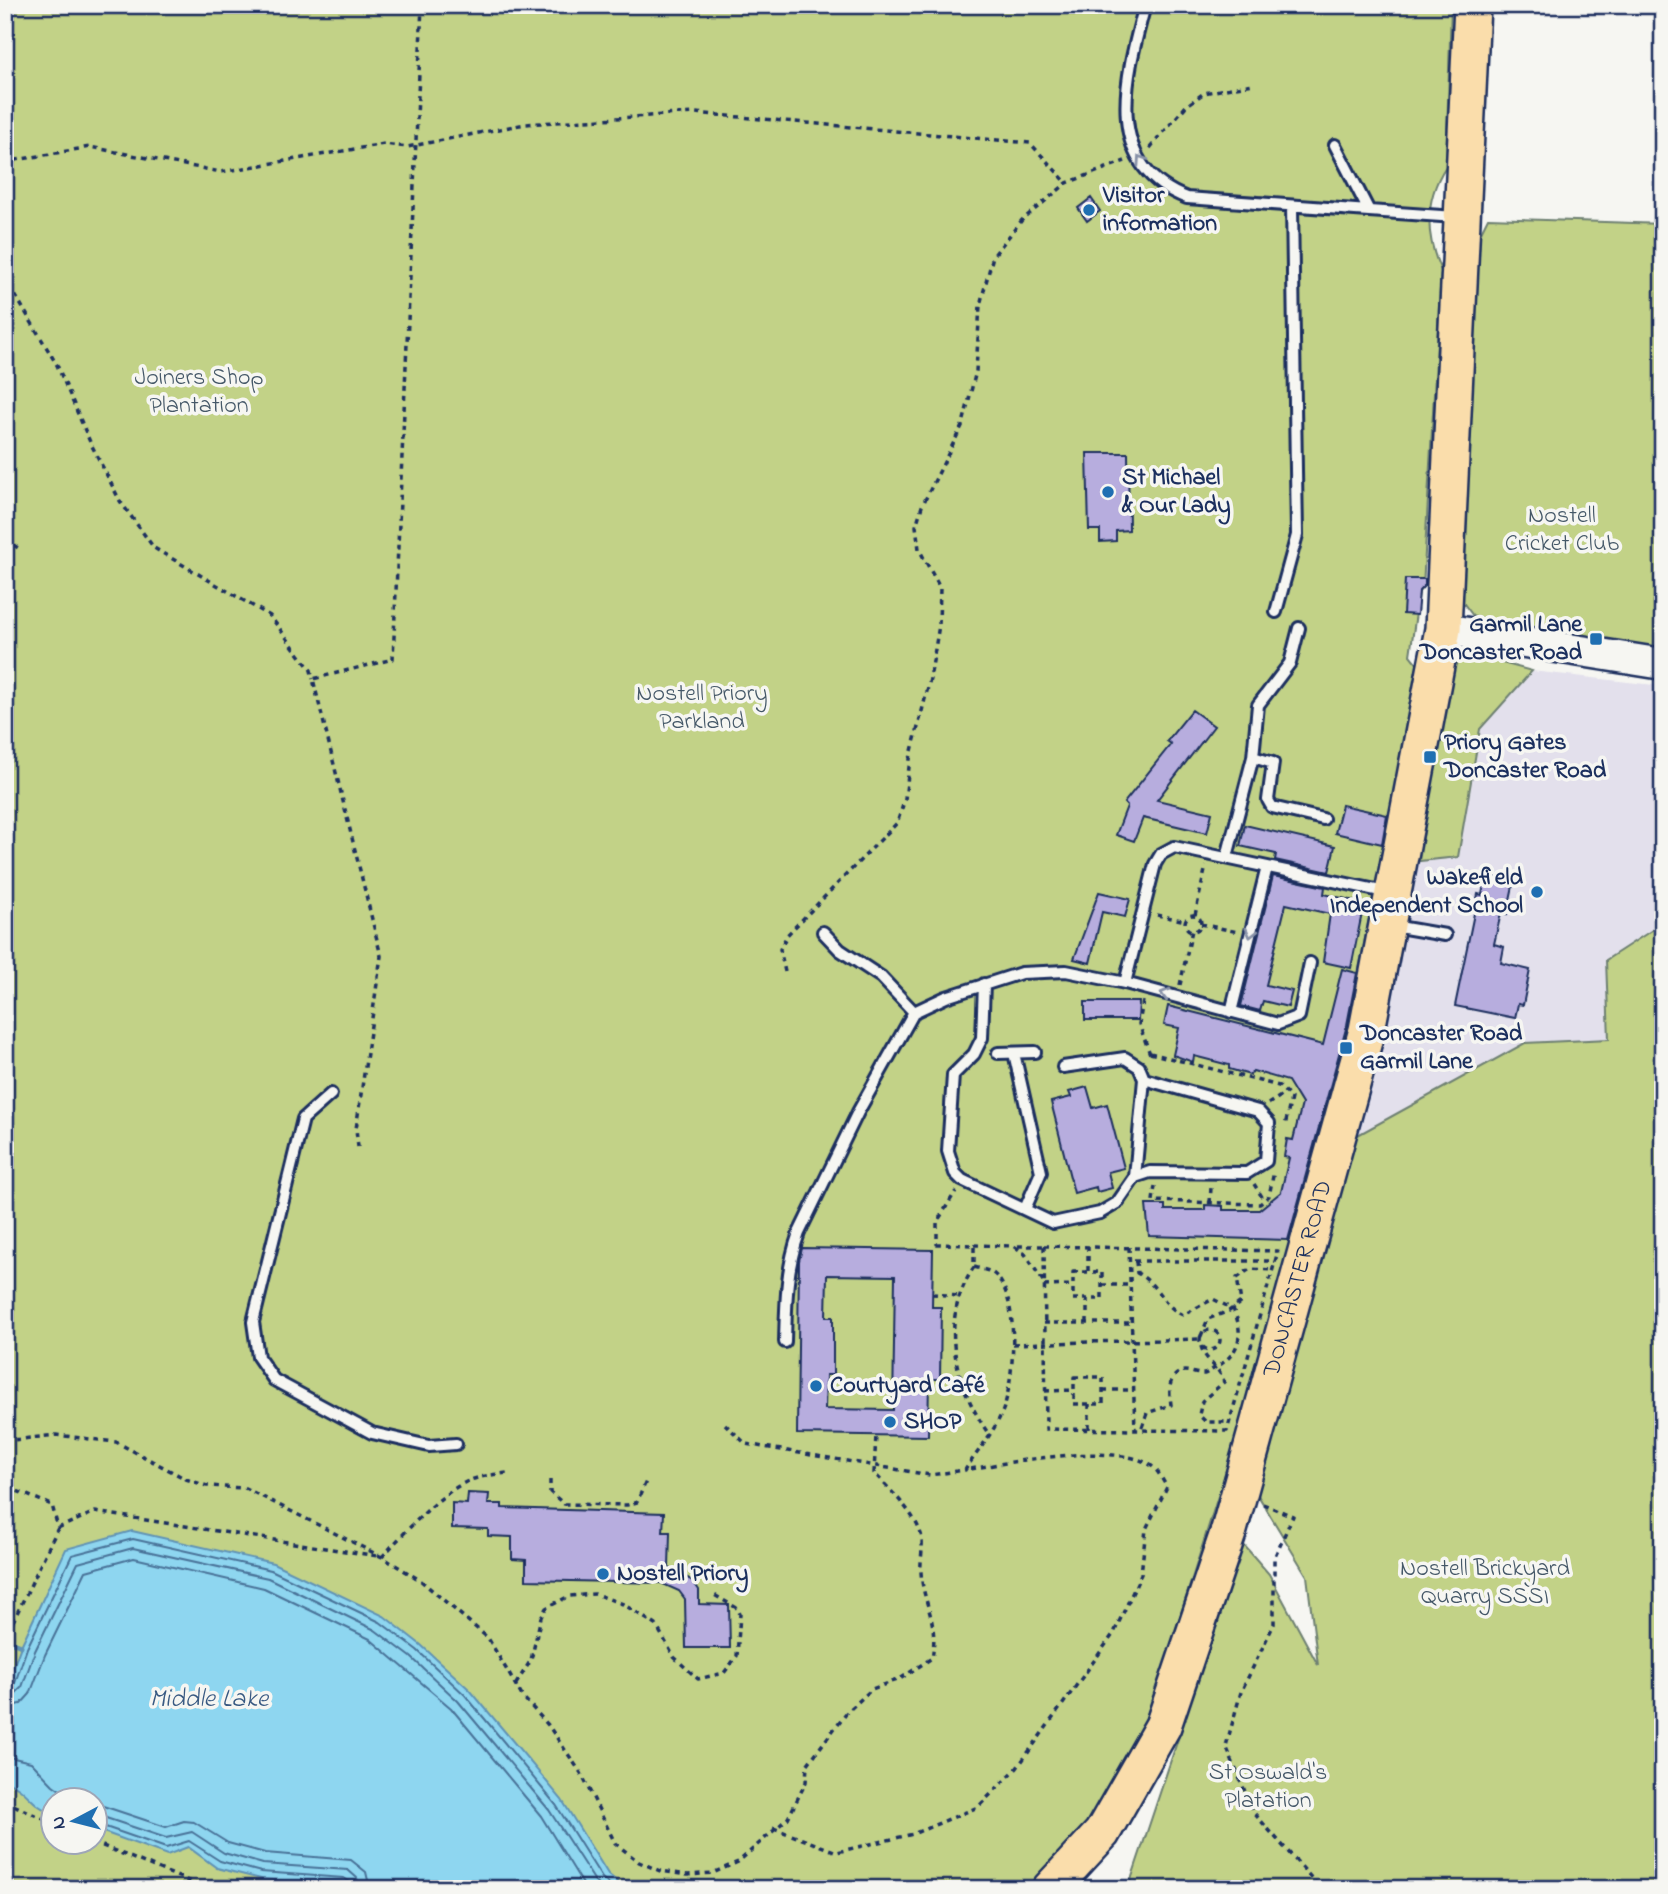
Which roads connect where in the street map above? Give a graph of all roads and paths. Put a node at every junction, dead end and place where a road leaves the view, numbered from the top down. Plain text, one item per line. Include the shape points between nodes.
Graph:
1 (422, 5) edge
2 (1145, 5) edge
3 (1472, 5) edge
4 (1253, 84) dead end
5 (1335, 145) dead end
6 (417, 146) junction
7 (1137, 156) junction
8 (5, 162) edge
9 (1067, 183) junction
10 (1292, 206) junction
11 (1369, 211) junction
12 (1463, 218) junction
13 (5, 278) edge
14 (5, 540) edge
15 (18, 548) dead end
16 (1276, 612) dead end
17 (1299, 628) dead end
18 (1443, 629) junction
19 (1663, 664) edge
20 (313, 679) junction
21 (1253, 757) junction
22 (1323, 819) dead end
23 (1209, 854) junction
24 (1227, 857) junction
25 (1267, 867) junction
26 (1389, 909) junction
27 (1142, 912) junction
28 (1195, 915) junction
29 (1186, 921) junction
30 (1201, 924) junction
31 (1192, 930) junction
32 (823, 932) dead end
33 (1250, 934) junction
34 (1445, 935) dead end
35 (1310, 963) dead end
36 (785, 972) dead end
37 (1125, 982) junction
38 (984, 984) junction
39 (1145, 988) junction
40 (1177, 997) junction
41 (914, 1012) junction
42 (1231, 1012) junction
43 (1035, 1052) dead end
44 (998, 1053) dead end
45 (1014, 1053) junction
46 (1150, 1053) junction
47 (1063, 1067) dead end
48 (1146, 1080) junction
49 (1287, 1092) junction
50 (331, 1094) dead end
51 (1258, 1111) junction
52 (1283, 1135) dead end
53 (358, 1147) dead end
54 (1277, 1159) dead end
55 (1156, 1172) junction
56 (1136, 1177) junction
57 (962, 1180) junction
58 (1024, 1209) junction
59 (974, 1245) junction
60 (1014, 1246) junction
61 (1044, 1246) junction
62 (1088, 1246) junction
63 (1129, 1247) junction
64 (1129, 1261) junction
65 (1136, 1261) junction
66 (1275, 1261) junction
67 (974, 1267) junction
68 (1273, 1270) junction
69 (1088, 1272) junction
70 (1044, 1284) junction
71 (1102, 1284) junction
72 (1073, 1285) junction
73 (1130, 1285) junction
74 (932, 1294) dead end
75 (959, 1296) junction
76 (1087, 1299) junction
77 (1233, 1309) junction
78 (1131, 1322) junction
79 (1044, 1323) junction
80 (1087, 1323) junction
81 (1200, 1338) junction
82 (1132, 1341) junction
83 (785, 1342) dead end
84 (1045, 1344) junction
85 (1013, 1345) junction
86 (1202, 1346) junction
87 (1215, 1368) junction
88 (1103, 1390) junction
89 (1133, 1390) junction
90 (1045, 1391) junction
91 (1074, 1391) junction
92 (1089, 1404) junction
93 (1229, 1422) junction
94 (725, 1424) dead end
95 (1088, 1429) junction
96 (1135, 1430) junction
97 (1141, 1430) junction
98 (988, 1433) junction
99 (876, 1435) dead end
100 (5, 1441) edge
101 (456, 1444) dead end
102 (873, 1467) junction
103 (965, 1470) junction
104 (507, 1473) dead end
105 (5, 1477) edge
106 (647, 1479) dead end
107 (550, 1480) dead end
108 (5, 1487) edge
109 (12, 1489) junction
110 (1240, 1494) junction
111 (58, 1528) junction
112 (382, 1557) junction
113 (711, 1594) dead end
114 (5, 1638) edge
115 (516, 1684) junction
116 (5, 1801) edge
117 (38, 1816) edge
118 (773, 1828) junction
119 (108, 1848) edge
120 (208, 1889) edge
121 (1050, 1889) edge
122 (1321, 1889) edge

1 - 6 path
2 - 7 lane via 1126,98 1130,138
3 - 12 highway, DONCASTER ROAD
4 - 7 path via 1204,93 1186,106 1153,147
5 - 11 lane
6 - 8 path via 384,144 221,172 90,148
6 - 9 path via 525,124 695,113 1030,143
6 - 20 path via 393,659
7 - 9 path
10 -> 7 lane via 1187,198 1169,191
9 - 36 path via 1022,220 993,256 980,305 976,371 963,424 916,526 919,549 940,588 939,613 930,679 897,823 787,935 780,949
10 - 11 lane
10 - 16 lane via 1297,536
11 - 12 lane
12 - 18 highway, DONCASTER ROAD
13 - 20 path via 57,365 120,501 154,548 270,616
14 - 15 path
17 - 21 lane via 1290,663 1258,705
18 - 19 main road
18 - 26 highway, DONCASTER ROAD
20 - 53 path via 381,956 356,1129
21 - 22 lane via 1273,763 1268,800 1272,807
21 - 24 lane
23 - 24 lane
23 - 27 lane via 1174,847 1161,854
23 - 28 path
24 - 25 lane
25 - 26 lane
25 -> 33 lane
26 - 34 lane
26 - 110 highway, DONCASTER ROAD via 1367,1030
27 - 29 path
27 - 37 lane
28 - 29 path
28 - 30 path
29 - 31 path
30 - 31 path
30 - 33 path
31 - 40 path
32 - 41 lane via 840,950 881,978
33 - 42 lane
35 - 42 lane via 1299,1016 1278,1024
37 - 38 lane via 1049,970
37 - 39 lane
38 - 41 lane
38 - 57 lane via 982,1038 974,1054 953,1075 950,1162
40 -> 39 lane
39 - 46 path via 1139,1024
40 - 42 lane
41 - 83 lane via 858,1112 799,1233 786,1293
43 - 45 lane
44 - 45 lane
45 - 58 lane via 1041,1172
46 - 48 path
46 - 49 path via 1279,1086
47 - 48 lane via 1125,1058 1139,1067
48 - 51 lane
48 - 56 lane
49 - 51 path
49 - 52 path via 1291,1098
50 - 101 lane via 303,1119 253,1322 258,1357 274,1380 372,1433 429,1446
51 - 55 lane via 1269,1123 1262,1166 1247,1173
54 - 55 path via 1269,1196 1260,1204 1153,1201
55 - 56 lane
56 - 58 lane via 1118,1203 1075,1220 1053,1223
57 - 58 lane
57 - 59 path via 937,1222 937,1244
59 - 60 path
59 - 67 path
60 - 61 path
60 - 70 path via 1025,1254
61 - 62 path
61 - 70 path
62 - 63 path
62 - 69 path
63 - 64 path
63 - 66 path via 1278,1251
64 - 65 path
64 - 73 path
65 - 66 path
65 - 77 path via 1137,1273 1160,1291 1171,1310 1192,1313 1213,1299
66 - 68 path
67 - 75 path
67 - 85 path via 994,1273 1006,1291
68 - 77 path via 1250,1269 1237,1278 1241,1302
68 - 93 path
69 - 71 path via 1102,1272
69 - 72 path via 1073,1272
70 - 72 path
70 - 79 path
71 - 73 path
71 - 76 path via 1102,1299
72 - 76 path via 1073,1298
73 - 78 path
74 - 75 path
75 - 98 path via 955,1360 969,1405
76 - 80 path
77 - 81 path via 1208,1319
77 - 87 path via 1240,1337 1235,1352
78 - 80 path
78 - 82 path
79 - 80 path
79 - 84 path
81 - 82 path
81 - 86 path
81 - 86 path via 1213,1330 1220,1340 1213,1350
82 - 84 path
82 - 89 path
84 - 85 path
84 - 90 path
85 - 98 path via 1010,1388 1002,1414
86 - 87 path via 1204,1357
87 - 93 path via 1224,1382 1202,1401 1199,1415 1206,1422
87 - 97 path via 1204,1374 1181,1371 1174,1376 1171,1405 1147,1413
88 - 89 path
88 - 91 path via 1103,1377 1074,1377
88 - 92 path via 1103,1404
89 - 96 path
90 - 91 path
90 - 95 path via 1046,1429
91 - 92 path via 1074,1404
92 - 95 path
93 - 97 path via 1227,1431
94 - 102 path via 746,1444
95 - 96 path
96 - 97 path
98 - 103 path
99 - 102 path
100 - 112 path via 56,1436 116,1442 186,1479 207,1486 245,1488
102 - 103 path via 930,1475
102 - 118 path via 921,1534 923,1588 934,1632 932,1658 900,1679 872,1689 846,1713 807,1765 806,1782 788,1818
103 - 118 path via 1078,1455 1126,1455 1154,1467 1167,1487 1146,1530 1141,1574 1114,1633 1017,1768 978,1807 913,1834 837,1852
104 - 112 path via 461,1484 407,1529
105 - 109 path
106 - 107 path via 637,1502 627,1505 564,1504 550,1492
108 - 109 path
109 - 111 path via 52,1505
110 - 121 highway, DONCASTER ROAD via 1163,1726 1102,1833
110 - 122 path via 1293,1516 1274,1558 1274,1624 1241,1692 1226,1746 1254,1813
111 - 112 path via 95,1513
111 - 114 path
112 - 115 path via 420,1580 488,1638
113 - 115 path via 740,1614 737,1656 724,1673 698,1679 674,1657 656,1625 623,1604 595,1594 569,1596 546,1608 531,1660
115 - 118 path via 581,1773 615,1843 639,1863 688,1875 713,1873 738,1862
116 - 117 path
119 - 120 path

